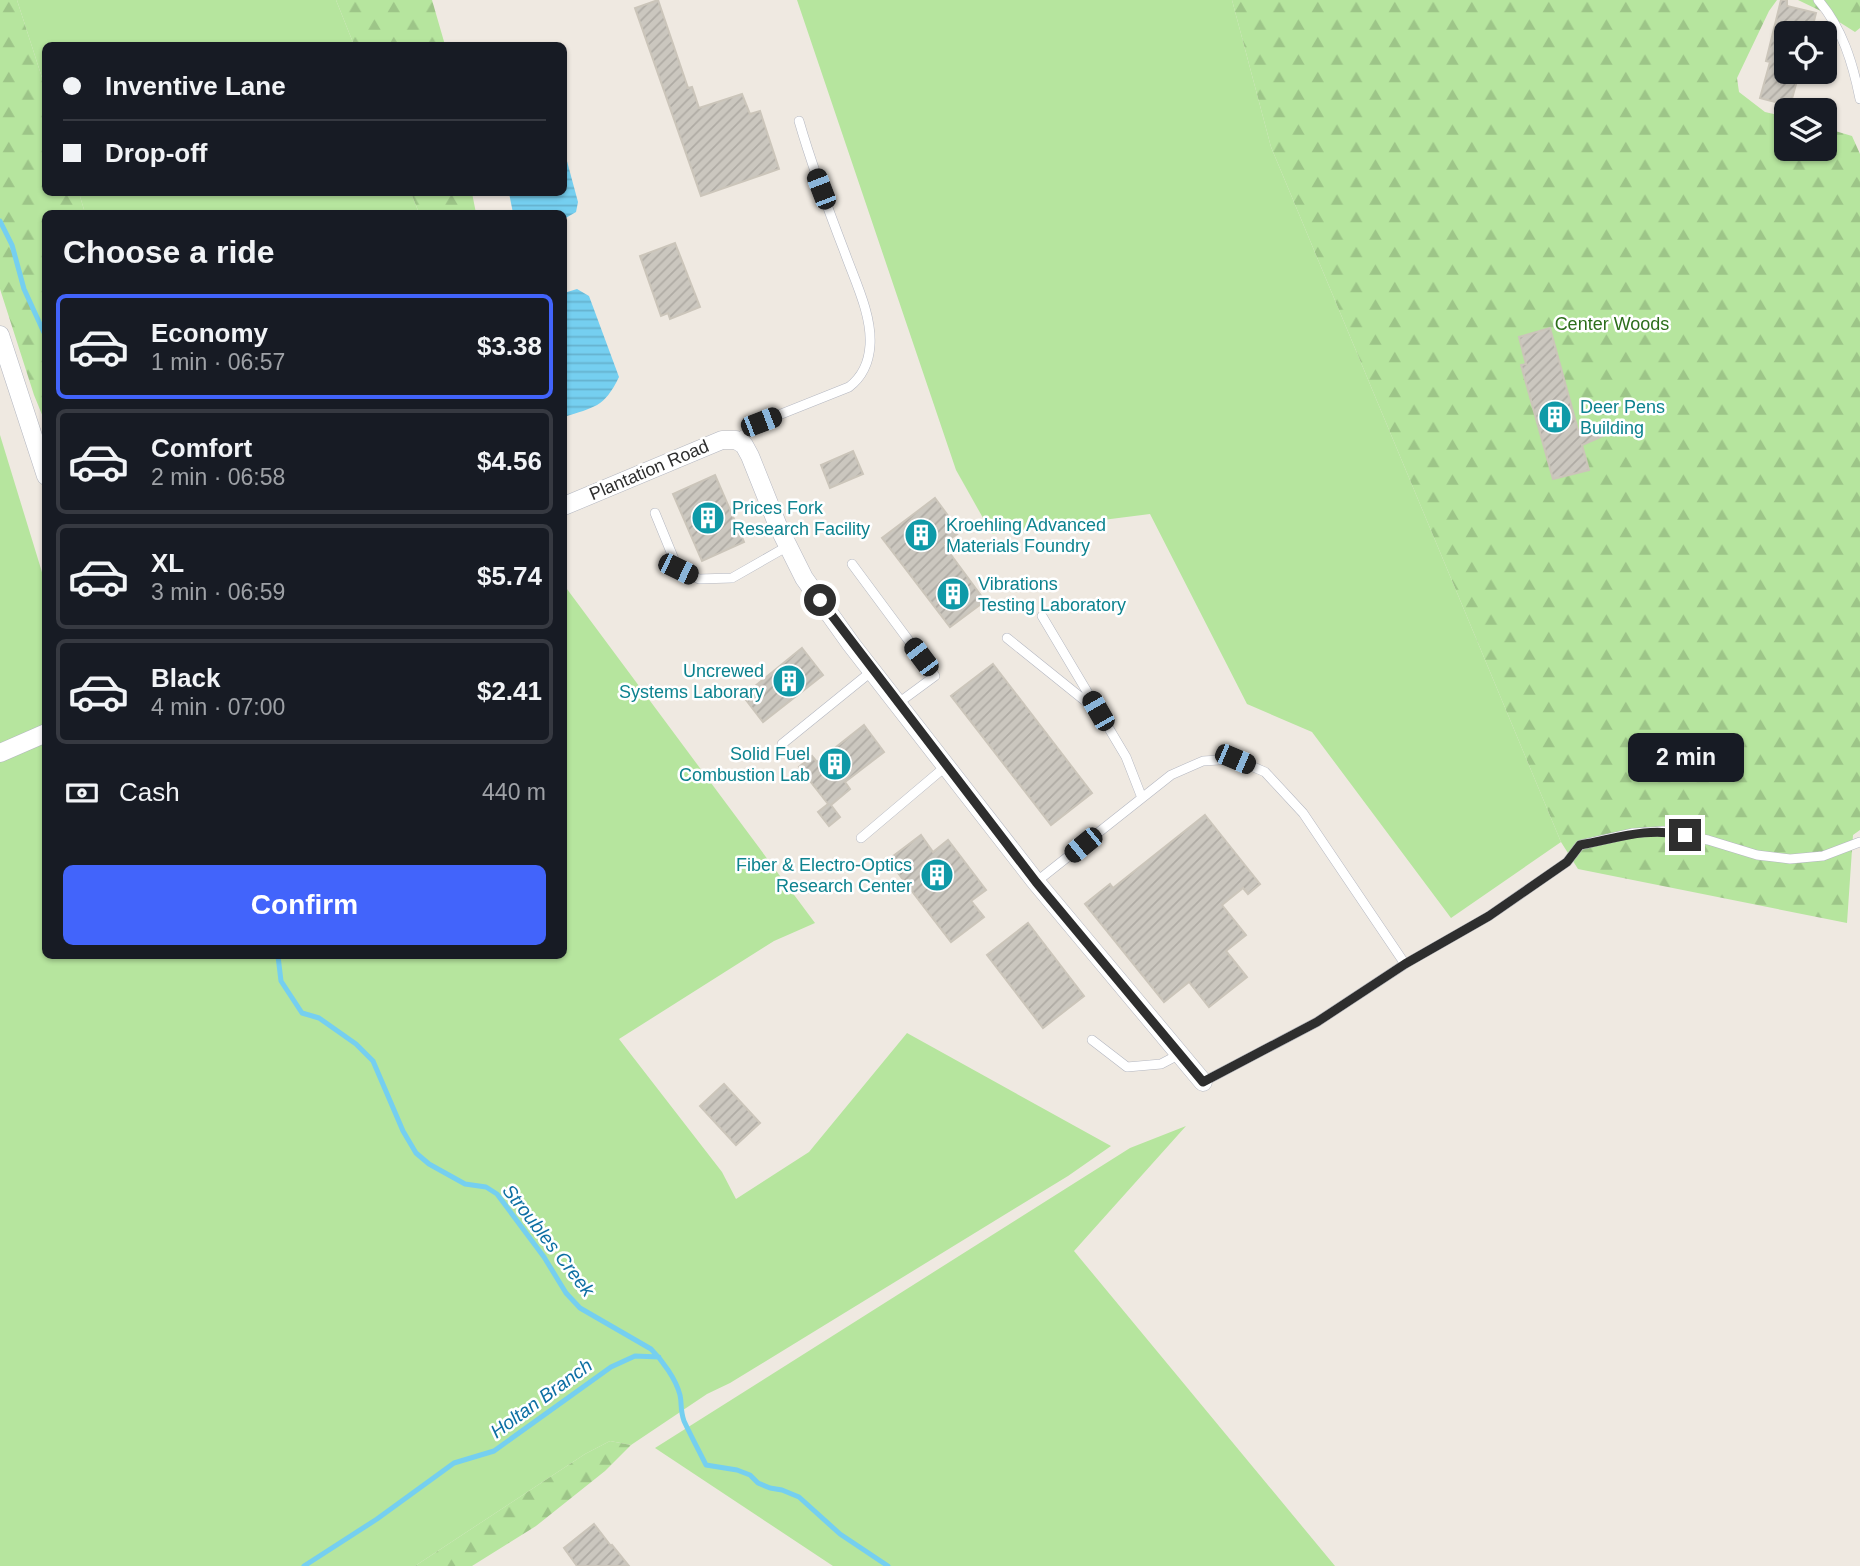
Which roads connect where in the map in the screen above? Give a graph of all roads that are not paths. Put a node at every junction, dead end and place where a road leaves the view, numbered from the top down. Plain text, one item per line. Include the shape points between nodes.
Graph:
1 (1818, 0) edge
2 (1860, 99) edge
3 (799, 121) dead end
4 (0, 335) edge
5 (736, 440) junction
6 (42, 464) edge
7 (567, 505) edge
8 (655, 513) dead end
9 (788, 546) junction
10 (852, 564) dead end
11 (1042, 616) dead end
12 (1007, 638) dead end
13 (872, 671) junction
14 (897, 704) junction
15 (1098, 711) junction
16 (42, 735) edge
17 (782, 744) dead end
18 (0, 753) edge
19 (945, 767) junction
20 (1142, 798) junction
21 (860, 838) dead end
22 (1860, 842) edge
23 (1036, 882) junction
24 (1405, 964) junction
25 (1092, 1040) dead end
26 (1180, 1054) junction
27 (1203, 1082) joint

1 - 2 lane via 1832,16
3 - 5 lane via 859,292 870,346 866,365 849,387 761,422
4 - 6 street
5 - 7 street, Plantation Road via 702,446
5 - 9 street via 751,456
8 - 9 lane via 678,569 699,579 732,578
9 - 13 street via 804,579
10 - 14 lane via 935,676
11 - 15 lane
12 - 15 lane
13 - 14 street
13 - 17 lane
14 - 19 street
15 - 20 lane via 1126,757
16 - 18 street
19 - 21 lane
19 - 23 street
20 - 23 lane
20 - 24 lane via 1171,775 1203,761 1235,759 1265,772 1303,813
22 - 24 lane via 1823,856 1790,859 1663,831 1580,845 1567,862 1489,916
23 - 26 street
24 - 27 lane via 1317,1022
25 - 26 lane via 1126,1068 1161,1064
26 - 27 street

